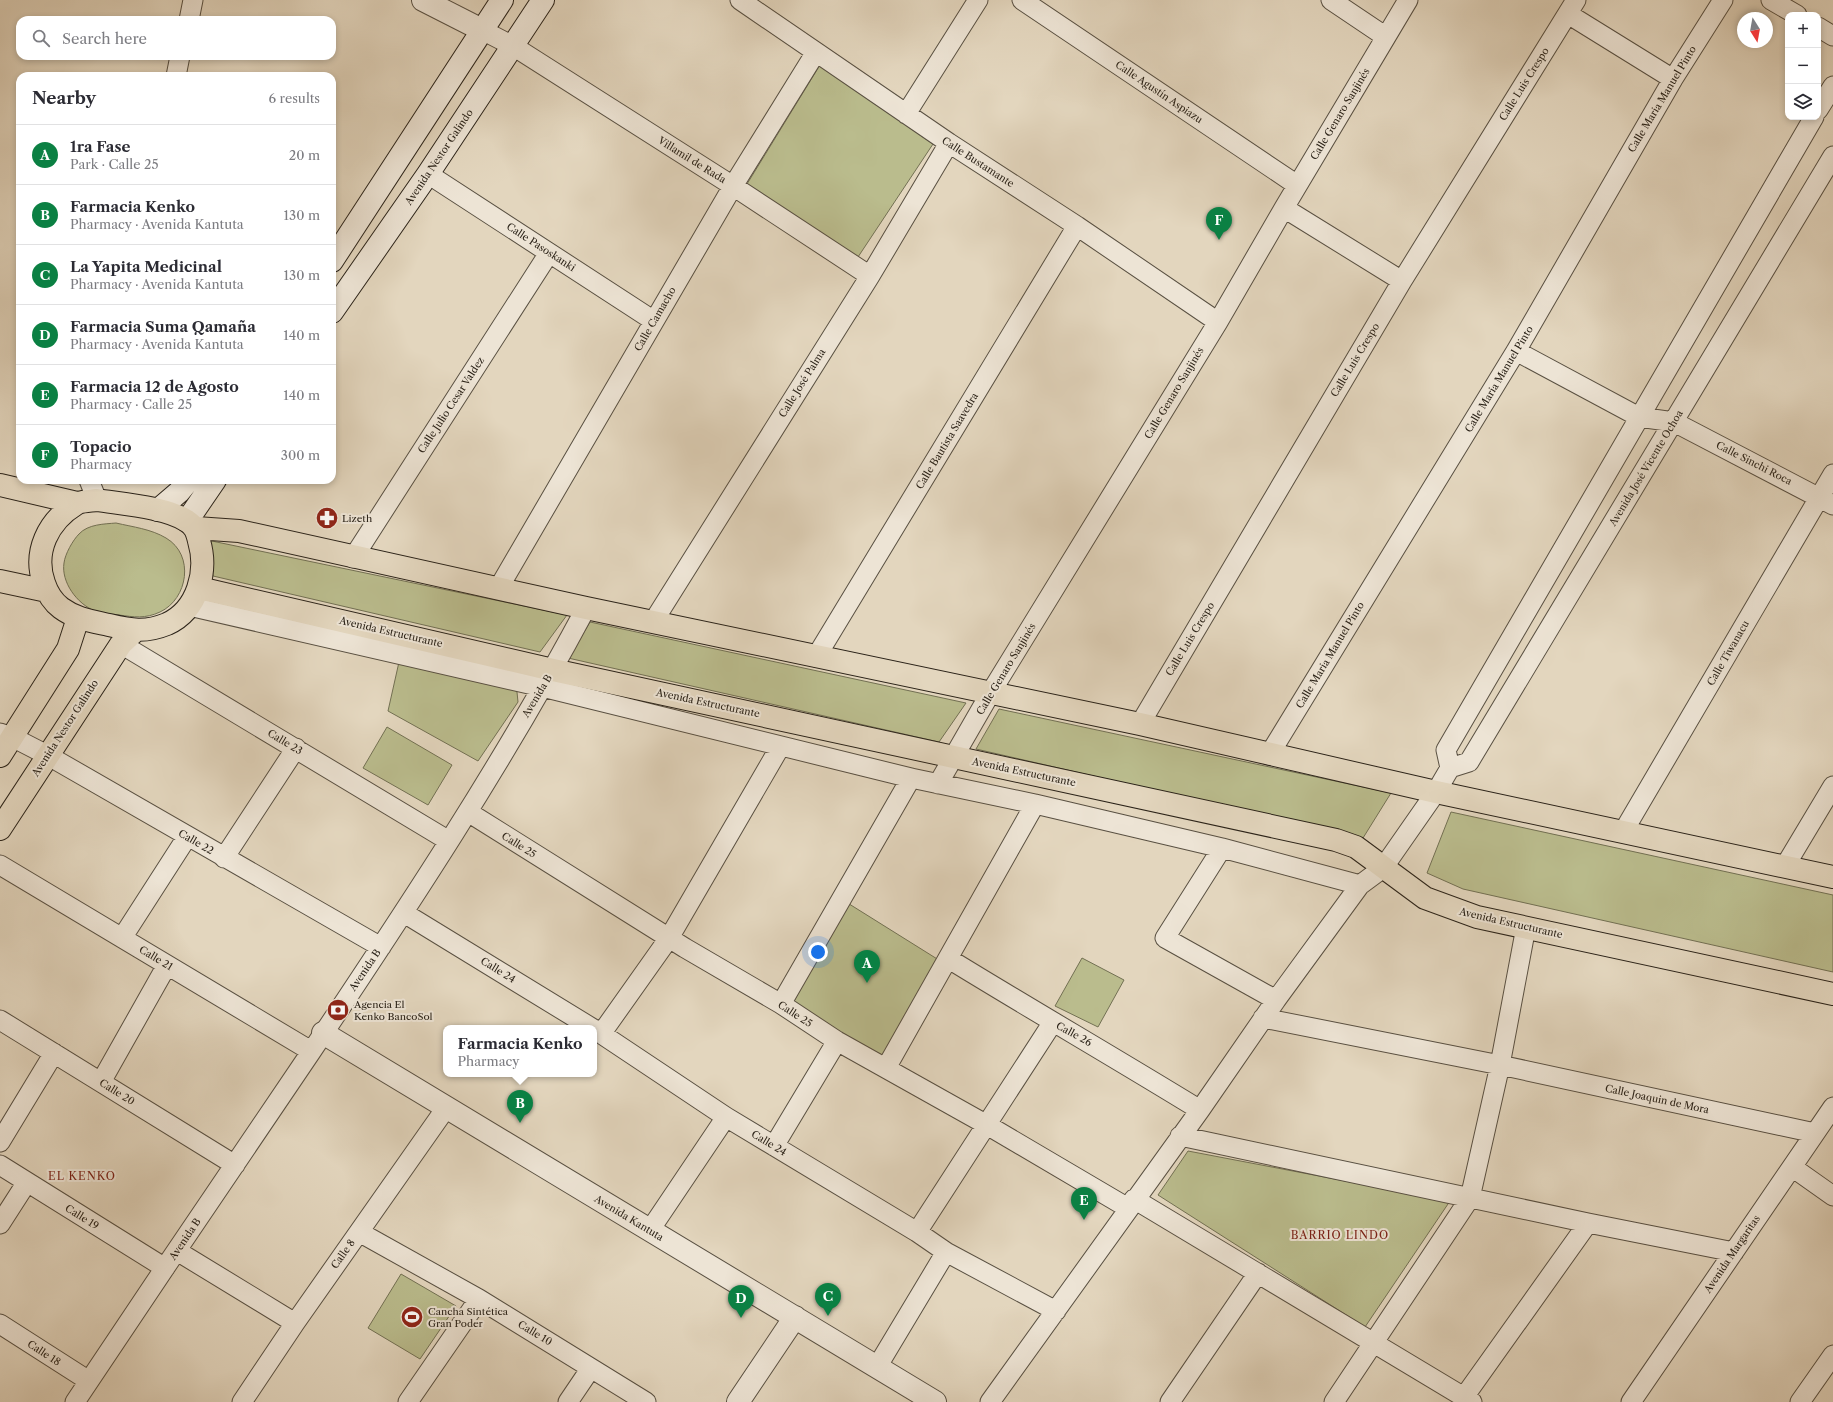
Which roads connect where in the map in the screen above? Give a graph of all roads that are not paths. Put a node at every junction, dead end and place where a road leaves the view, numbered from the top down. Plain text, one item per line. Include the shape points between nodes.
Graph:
1 (193, 0) edge
2 (423, 0) edge
3 (502, 0) edge
4 (543, 0) edge
5 (740, 0) edge
6 (978, 0) edge
7 (1022, 0) edge
8 (1331, 0) edge
9 (1408, 0) edge
10 (1723, 0) edge
11 (1771, 0) edge
12 (1572, 7) edge
13 (1791, 12) edge
14 (190, 16) edge
15 (1821, 29) edge
16 (482, 30) junction
17 (1833, 36) edge
18 (1386, 37) junction
19 (514, 46) junction
20 (816, 52) junction
21 (179, 60) edge
22 (177, 72) edge
23 (1672, 79) junction
24 (906, 114) junction
25 (1812, 120) edge
26 (948, 143) junction
27 (1833, 156) edge
28 (428, 174) junction
29 (1297, 185) junction
30 (734, 186) junction
31 (1284, 208) junction
32 (1077, 226) junction
33 (549, 252) junction
34 (336, 255) edge
35 (870, 276) junction
36 (1402, 281) junction
37 (336, 306) edge
38 (654, 321) junction
39 (1218, 322) junction
40 (1516, 352) junction
41 (1639, 417) junction
42 (1674, 422) junction
43 (1833, 474) edge
44 (89, 484) edge
45 (186, 484) edge
46 (213, 484) edge
47 (0, 485) edge
48 (1826, 501) edge
49 (87, 502) junction
50 (158, 510) junction
51 (191, 524) junction
52 (353, 558) junction
53 (0, 581) edge
54 (498, 589) junction
55 (47, 591) junction
56 (194, 597) junction
57 (586, 608) junction
58 (78, 618) junction
59 (653, 622) junction
60 (128, 637) junction
61 (816, 657) junction
62 (548, 678) junction
63 (991, 692) junction
64 (1140, 724) junction
65 (6, 735) edge
66 (780, 747) junction
67 (296, 748) junction
68 (47, 755) junction
69 (1269, 755) junction
70 (0, 756) edge
71 (953, 757) junction
72 (1450, 768) junction
73 (911, 778) junction
74 (938, 784) junction
75 (1833, 786) edge
76 (1436, 792) junction
77 (1035, 804) junction
78 (468, 812) junction
79 (0, 829) edge
80 (1623, 832) junction
81 (187, 837) junction
82 (449, 841) junction
83 (1222, 848) junction
84 (224, 858) junction
85 (0, 865) edge
86 (1785, 866) junction
87 (1383, 868) junction
88 (1833, 877) edge
89 (1360, 885) junction
90 (404, 913) junction
91 (1526, 927) junction
92 (122, 938) junction
93 (669, 938) junction
94 (381, 947) junction
95 (949, 959) junction
96 (167, 965) junction
97 (1833, 994) edge
98 (1276, 1000) junction
99 (781, 1004) junction
100 (1263, 1018) junction
101 (0, 1020) edge
102 (1052, 1022) junction
103 (588, 1025) edge
104 (597, 1029) edge
105 (597, 1031) edge
106 (323, 1034) junction
107 (837, 1041) junction
108 (311, 1051) junction
109 (54, 1053) junction
110 (1500, 1065) junction
111 (886, 1068) junction
112 (101, 1082) junction
113 (1833, 1107) edge
114 (446, 1108) junction
115 (1200, 1110) junction
116 (726, 1117) junction
117 (987, 1125) junction
118 (1815, 1133) junction
119 (1180, 1136) junction
120 (0, 1142) edge
121 (774, 1146) junction
122 (0, 1165) edge
123 (235, 1165) junction
124 (1792, 1167) junction
125 (27, 1182) junction
126 (1833, 1196) edge
127 (1470, 1198) junction
128 (1131, 1204) junction
129 (1588, 1223) junction
130 (0, 1224) edge
131 (650, 1230) junction
132 (359, 1232) junction
133 (917, 1232) junction
134 (177, 1250) junction
135 (946, 1252) junction
136 (1734, 1252) junction
137 (165, 1268) junction
138 (1258, 1273) junction
139 (479, 1299) junction
140 (1056, 1311) junction
141 (795, 1318) junction
142 (295, 1323) junction
143 (0, 1324) edge
144 (1372, 1344) junction
145 (1831, 1361) edge
146 (877, 1367) junction
147 (591, 1368) junction
148 (89, 1381) junction
149 (1468, 1400) edge
150 (75, 1402) edge
151 (242, 1402) edge
152 (408, 1402) edge
153 (568, 1402) edge
154 (646, 1402) edge
155 (738, 1402) edge
156 (935, 1402) edge
157 (990, 1402) edge
158 (1170, 1402) edge
159 (1334, 1402) edge
160 (1631, 1402) edge
161 (1800, 1402) edge

1 - 14 street
2 - 16 street
3 - 16 street
4 - 19 street, Avenida Nestor Galindo
5 - 20 street, Calle Bustamante
6 - 24 street
7 - 29 street, Calle Agustín Aspiazu
8 - 18 street
9 - 18 street, Calle Genaro Sanjinés
10 - 23 street, Calle Maria Manuel Pinto
11 - 13 street
12 - 23 street
12 - 36 street, Calle Luis Crespo
15 - 17 street
16 - 19 street, Villamil de Rada
16 - 34 street
18 - 29 street, Calle Genaro Sanjinés
19 - 28 street, Avenida Nestor Galindo
19 - 30 street, Villamil de Rada
20 - 24 street, Calle Bustamante
20 - 30 street, Calle Camacho
21 - 22 street
23 - 40 street, Calle Maria Manuel Pinto
24 - 26 street, Calle Bustamante
25 - 41 street
26 - 32 street, Calle Bustamante
26 - 35 street, Calle José Palma
27 - 42 street, Avenida José Vicente Ochoa
28 - 33 street, Calle Pasoskanki
28 - 37 street, Avenida Nestor Galindo
29 - 31 street, Calle Genaro Sanjinés
30 - 35 street, Villamil de Rada
30 - 38 street, Calle Camacho
31 - 36 street
31 - 39 street, Calle Genaro Sanjinés
32 - 39 street, Calle Bustamante
32 - 61 street, Calle Bautista Saavedra
33 - 38 street, Calle Pasoskanki
33 - 52 street, Calle Julio Cesar Valdez
35 - 59 street, Calle José Palma
36 - 64 street, Calle Luis Crespo
38 - 54 street, Calle Camacho
39 - 63 street, Calle Genaro Sanjinés
40 - 41 street, Calle Sinchi Roca
40 - 69 street, Calle Maria Manuel Pinto
41 - 42 street, Calle Sinchi Roca
41 - 72 street via 1446,750
42 - 48 street, Calle Sinchi Roca
42 - 72 street, Avenida José Vicente Ochoa via 1469,762
43 - 48 street, Calle Tiwanacu
44 - 49 street
45 - 50 street
46 - 51 street
47 - 49 main road
48 - 80 street, Calle Tiwanacu
49 - 50 main road
49 - 55 main road via 60,516 47,532 40,551 40,572
50 - 51 main road
51 - 52 main road via 239,531
51 - 56 main road via 202,551
52 - 54 main road
53 - 55 main road
54 - 57 main road
55 - 58 main road via 60,607
56 - 60 main road via 174,620
56 - 62 main road, Avenida Estructurante
57 - 59 main road
57 - 62 street, Avenida B
58 - 60 main road
58 - 65 main road via 68,649
59 - 61 main road
60 - 67 street, Calle 23
60 - 68 main road, Avenida Nestor Galindo
61 - 63 main road
62 - 66 street, Avenida Estructurante
62 - 71 main road, Avenida Estructurante
62 - 78 street, Avenida B
63 - 64 main road
63 - 71 street, Calle Genaro Sanjinés
64 - 69 main road
65 - 68 street, Calle 22
65 - 70 main road
66 - 73 street, Avenida Estructurante
66 - 93 street
67 - 82 street, Calle 23
67 - 84 street
68 - 79 main road, Avenida Nestor Galindo
68 - 81 street, Calle 22
69 - 76 main road
71 - 74 street, Calle Genaro Sanjinés
71 - 87 main road, Avenida Estructurante via 1336,840 1356,848
72 - 76 street
73 - 74 street, Avenida Estructurante
73 - 99 street
74 - 77 street, Avenida Estructurante
75 - 86 street
76 - 80 main road
76 - 87 street
77 - 83 street, Avenida Estructurante
77 - 95 street
78 - 82 street, Avenida B
78 - 93 street, Calle 25
80 - 86 main road
81 - 84 street, Calle 22
81 - 92 street
82 - 90 street, Avenida B
83 - 89 street, Avenida Estructurante
83 - 98 street via 1164,938
84 - 94 street, Calle 22
85 - 92 street, Calle 21
86 - 88 main road
87 - 89 street
87 - 91 main road, Avenida Estructurante via 1425,898 1477,917
89 - 98 street
90 - 94 street, Avenida B
90 - 103 street, Calle 24
91 - 97 main road, Avenida Estructurante
91 - 110 street
92 - 96 street, Calle 21
93 - 99 street, Calle 25
93 - 104 street
94 - 106 street, Avenida B
95 - 102 street, Calle 26
95 - 111 street
96 - 108 street, Calle 21
96 - 112 street
98 - 100 street
99 - 107 street, Calle 25
100 - 110 street, Calle Joaquin de Mora
100 - 115 street
101 - 109 street, Calle 20
102 - 115 street, Calle 26
102 - 117 street
105 - 116 street, Calle 24
106 - 108 street, Avenida B
106 - 114 street, Avenida Kantuta
107 - 111 street, Calle 25
107 - 121 street
108 - 123 street, Avenida B
109 - 112 street, Calle 20
109 - 120 street
110 - 118 street, Calle Joaquin de Mora
110 - 127 street
111 - 117 street, Calle 25
112 - 123 street, Calle 20
113 - 118 street, Avenida Margaritas
114 - 131 street, Avenida Kantuta
114 - 132 street, Calle 8
115 - 119 street
116 - 121 street, Calle 24
116 - 131 street
117 - 128 street, Calle 25
117 - 133 street
118 - 124 street, Avenida Margaritas
119 - 127 street
119 - 128 street
121 - 133 street, Calle 24
122 - 125 street, Calle 19
123 - 134 street, Avenida B
124 - 126 street
124 - 136 street, Avenida Margaritas
125 - 130 street
125 - 137 street, Calle 19
127 - 129 street
127 - 144 street
128 - 138 street, Calle 25
128 - 140 street
129 - 136 street
129 - 149 street
131 - 141 street, Avenida Kantuta
132 - 139 street, Calle 10
132 - 142 street, Calle 8
133 - 135 street, Calle 24
134 - 137 street, Avenida B
134 - 142 street
135 - 140 street, Calle 24
135 - 146 street
136 - 160 street, Avenida Margaritas
137 - 148 street, Avenida B
138 - 144 street, Calle 25
138 - 158 street
139 - 147 street, Calle 10
139 - 152 street
140 - 157 street
141 - 146 street, Avenida Kantuta
141 - 155 street
142 - 151 street, Calle 8
143 - 148 street, Calle 18
144 - 149 street, Calle 25
144 - 159 street
145 - 161 street
146 - 156 street, Avenida Kantuta
147 - 153 street
147 - 154 street, Calle 10
148 - 150 street, Avenida B

